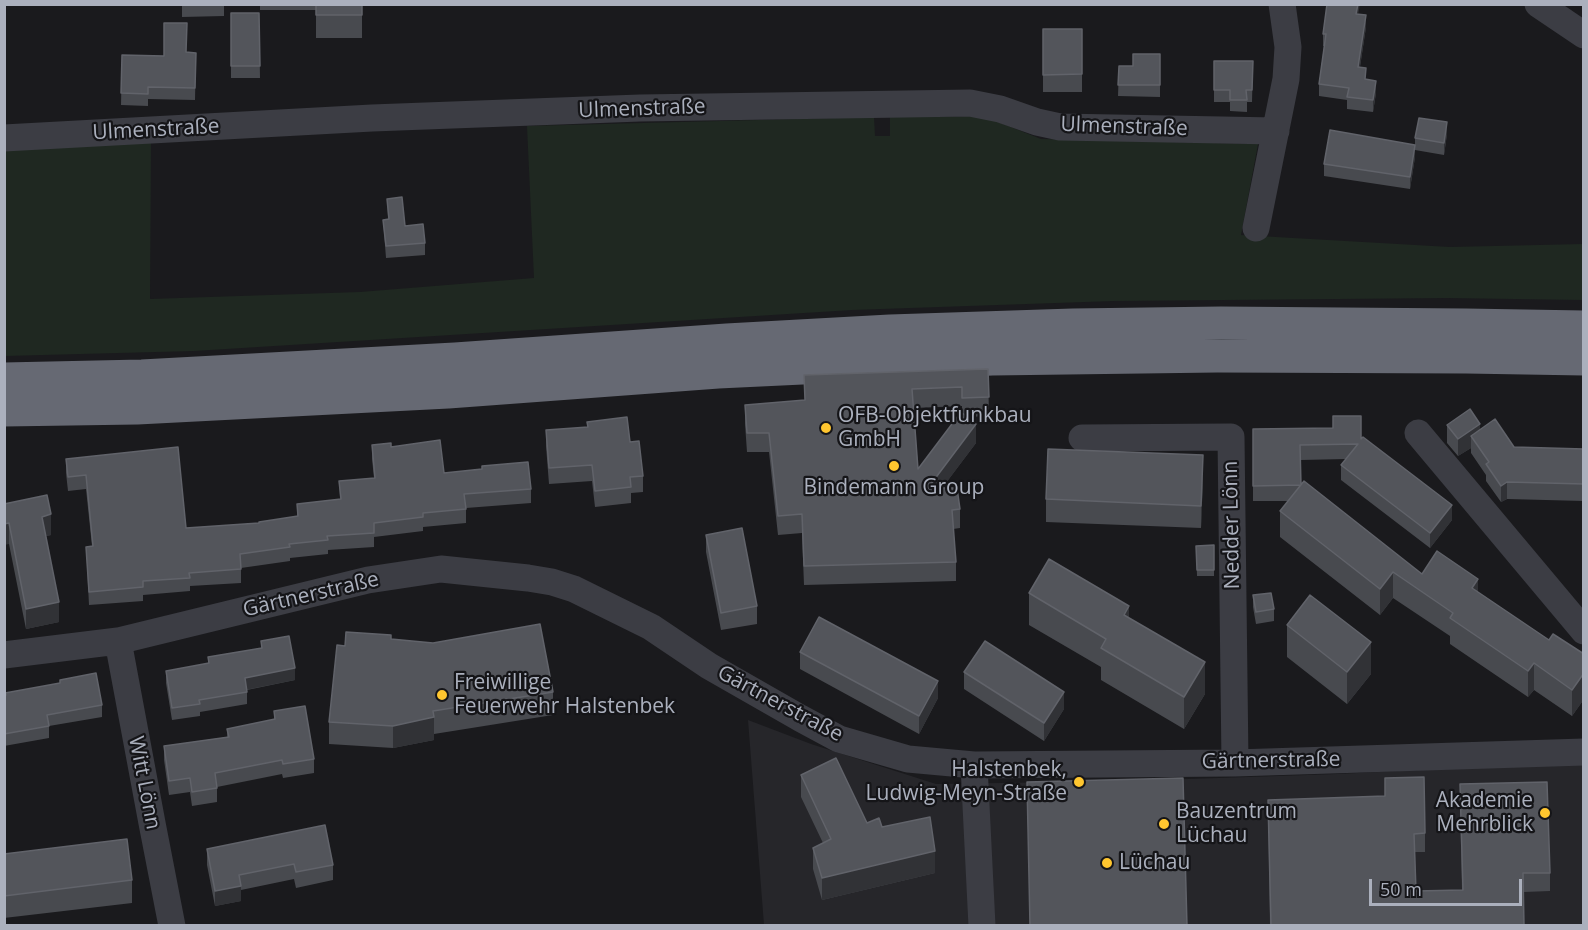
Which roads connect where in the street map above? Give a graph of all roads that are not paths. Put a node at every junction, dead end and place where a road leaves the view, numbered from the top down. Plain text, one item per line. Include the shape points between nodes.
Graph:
1 (1282, 4) edge
2 (1538, 4) edge
3 (1584, 35) edge
4 (1276, 130) junction
5 (4, 138) edge
6 (1256, 228) dead end
7 (1584, 327) edge
8 (1584, 359) edge
9 (4, 379) edge
10 (4, 411) edge
11 (1418, 433) dead end
12 (1082, 438) dead end
13 (1584, 631) edge
14 (118, 641) junction
15 (4, 655) edge
16 (1584, 752) edge
17 (1235, 763) junction
18 (974, 765) junction
19 (172, 926) edge
20 (982, 926) edge

1 - 4 street via 1287,69
2 - 3 street
4 - 5 street, Ulmenstraße via 1060,127 970,103 640,108
4 - 6 street
7 - 9 highway via 1221,324 890,331 142,376
8 - 10 highway via 992,359 149,408
11 - 13 street
12 - 17 street, Nedder Lönn via 1232,437
14 - 15 street, Gärtnerstraße
14 - 18 street, Gärtnerstraße via 368,580 441,569 528,578 574,589 621,611 718,671 839,738 908,759
14 - 19 street, Witt Lönn
16 - 17 street, Gärtnerstraße
17 - 18 street, Gärtnerstraße
18 - 20 street

